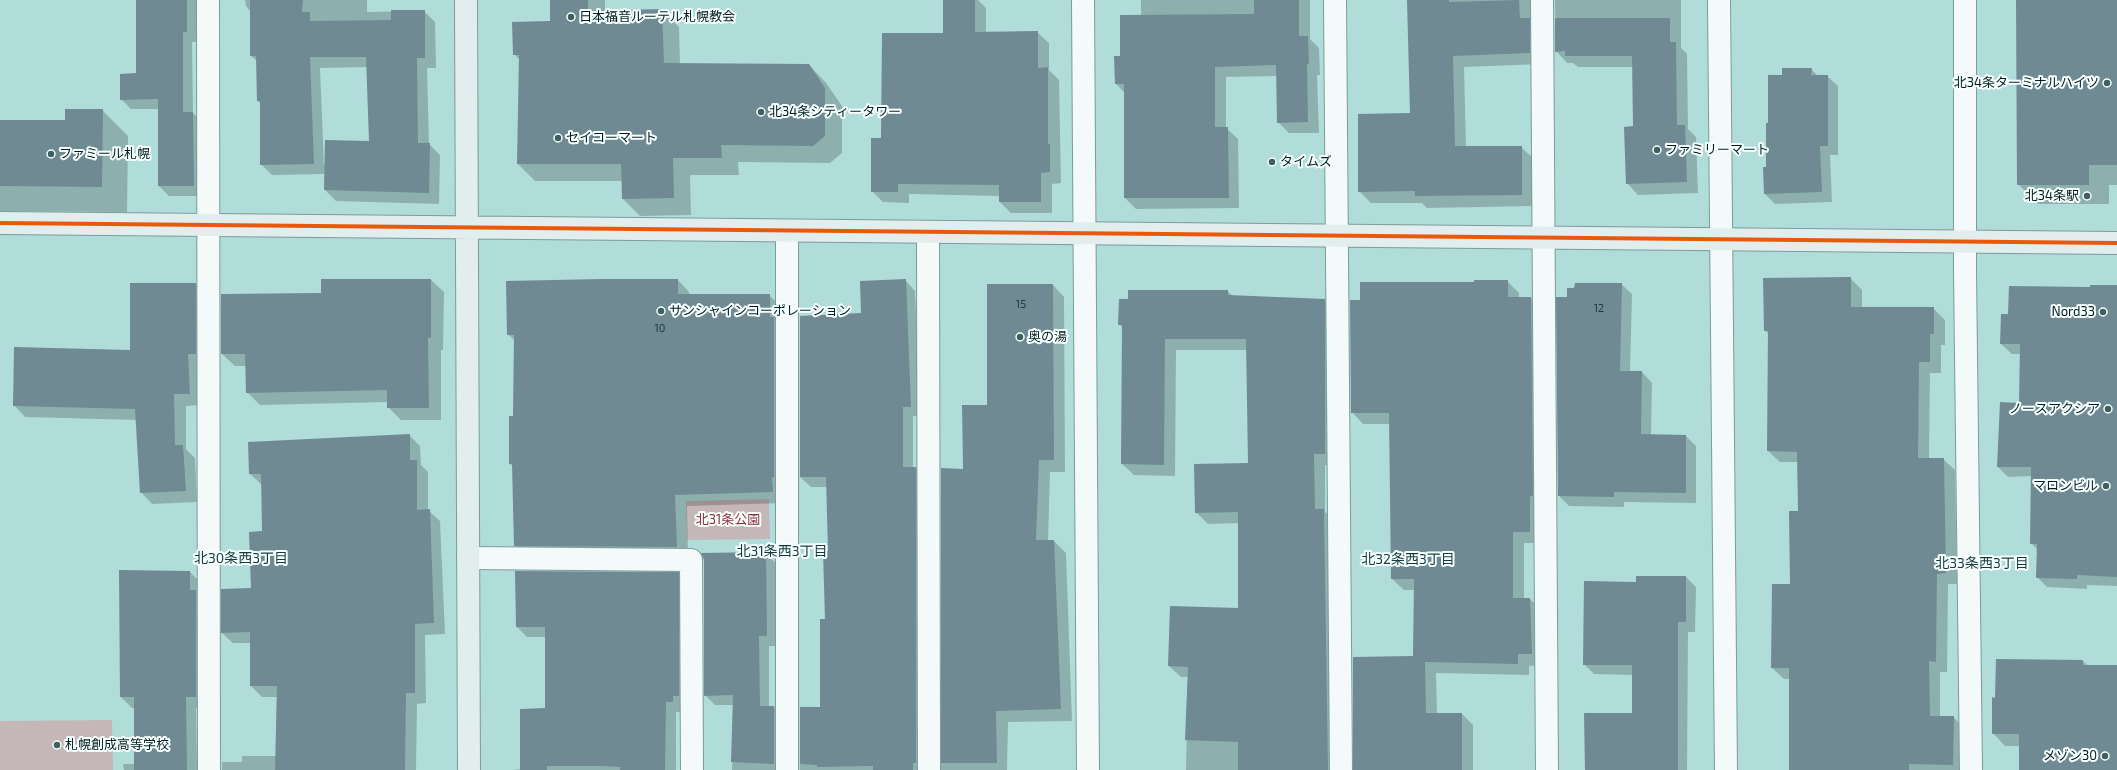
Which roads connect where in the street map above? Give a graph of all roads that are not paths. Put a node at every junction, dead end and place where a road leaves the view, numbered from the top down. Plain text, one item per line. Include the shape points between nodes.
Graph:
1 (208, 0) edge
2 (466, 0) edge
3 (1083, 0) edge
4 (1335, 0) edge
5 (1542, 0) edge
6 (1719, 0) edge
7 (1965, 0) edge
8 (0, 223) edge
9 (208, 224) junction
10 (466, 228) junction
11 (787, 231) junction
12 (928, 232) junction
13 (1083, 233) junction
14 (1336, 236) junction
15 (1543, 237) junction
16 (1720, 239) junction
17 (1964, 241) junction
18 (2117, 243) edge
19 (468, 558) junction
20 (209, 770) edge
21 (469, 770) edge
22 (692, 770) edge
23 (787, 770) edge
24 (929, 770) edge
25 (1088, 770) edge
26 (1341, 770) edge
27 (1547, 770) edge
28 (1726, 770) edge
29 (1971, 770) edge

1 - 9 street
2 - 10 street
3 - 13 street
4 - 14 street
5 - 15 street
6 - 16 street
7 - 17 street
8 - 9 street
9 - 10 street
9 - 20 street
10 - 11 street
10 - 19 street
11 - 12 street
11 - 23 street
12 - 13 street
12 - 24 street
13 - 14 street
13 - 25 street
14 - 15 street
14 - 26 street
15 - 16 street
15 - 27 street
16 - 17 street
16 - 28 street
17 - 18 street
17 - 29 street
19 - 21 street
19 - 22 street via 691,560

